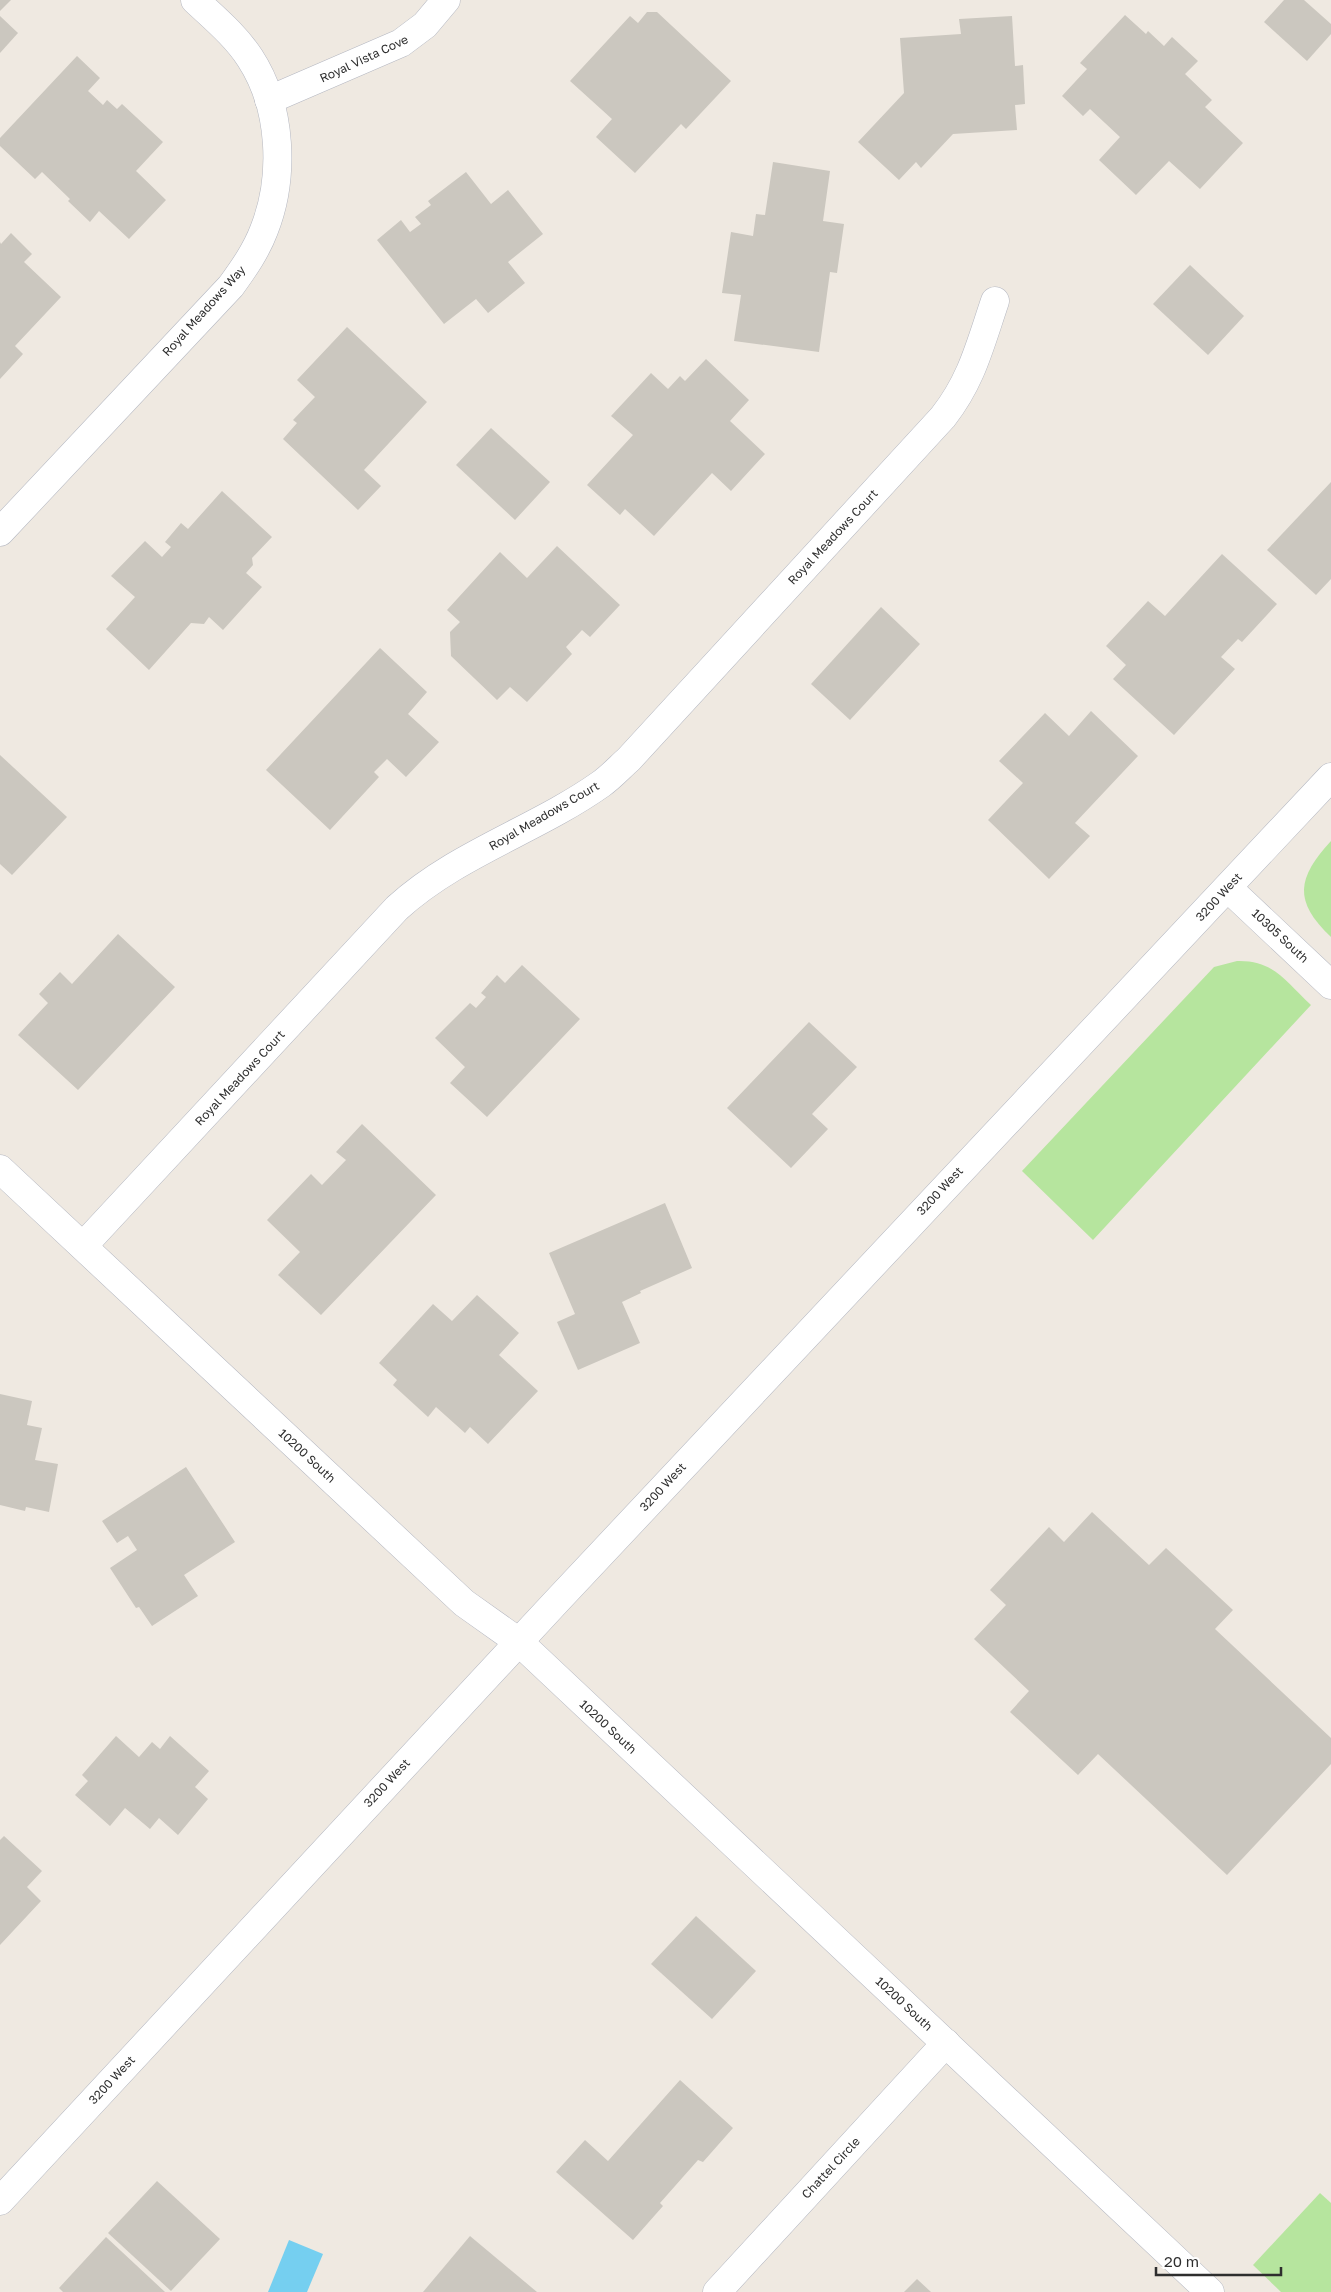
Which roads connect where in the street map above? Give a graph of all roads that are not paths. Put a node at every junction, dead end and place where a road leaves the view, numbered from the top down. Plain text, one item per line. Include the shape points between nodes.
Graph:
1 (195, 0) edge
2 (446, 0) edge
3 (269, 100) junction
4 (995, 301) dead end
5 (0, 532) edge
6 (1331, 777) edge
7 (1228, 888) junction
8 (1331, 985) edge
9 (0, 1169) edge
10 (83, 1246) junction
11 (519, 1642) junction
12 (946, 2043) junction
13 (0, 2201) edge
14 (717, 2292) edge
15 (1210, 2292) edge

1 - 3 street, Royal Meadows Way via 237,40 250,58
2 - 3 street, Royal Vista Cove via 425,25 401,43
3 - 5 street, Royal Meadows Way via 278,166 264,230 250,260 231,286
4 - 10 street, Royal Meadows Court via 969,378 943,417 629,759 603,783 574,802 418,889
6 - 7 street, 3200 West
7 - 8 street, 10305 South
7 - 11 street, 3200 West
9 - 10 street, 10200 South
10 - 11 street, 10200 South via 464,1604
11 - 12 street, 10200 South
11 - 13 street, 3200 West
12 - 14 street, Chattel Circle
12 - 15 street, 10200 South

